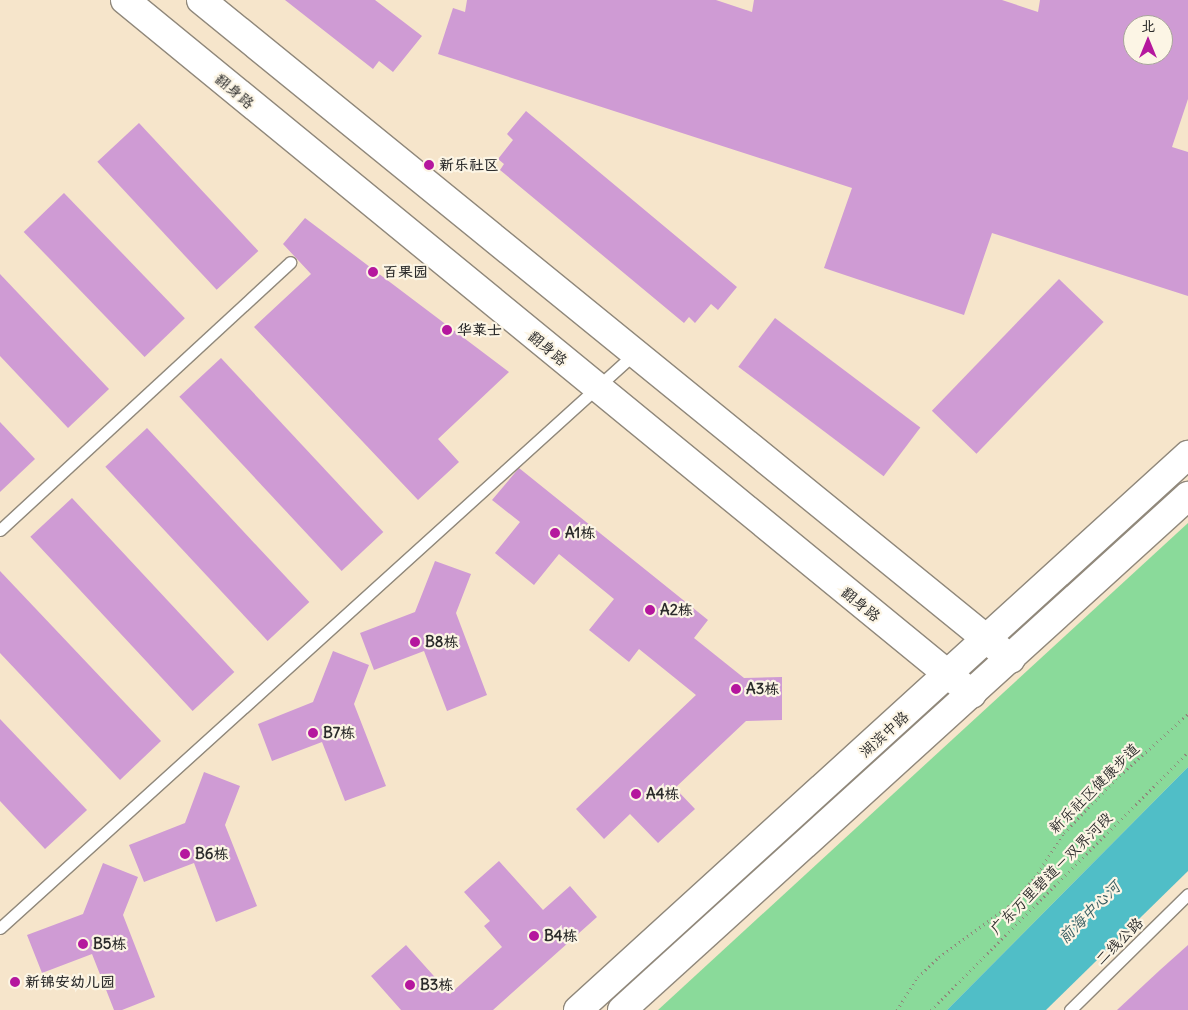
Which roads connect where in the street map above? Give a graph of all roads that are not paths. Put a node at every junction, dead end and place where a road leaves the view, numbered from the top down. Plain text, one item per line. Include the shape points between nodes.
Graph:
1 (125, 0) edge
2 (201, 0) edge
3 (290, 262) dead end
4 (634, 354) junction
5 (597, 389) junction
6 (1188, 455) edge
7 (1188, 496) edge
8 (0, 530) edge
9 (988, 640) junction
10 (1011, 659) junction
11 (948, 675) junction
12 (972, 694) junction
13 (1188, 894) edge
14 (0, 928) edge
15 (578, 1010) edge
16 (622, 1010) edge
17 (1070, 1010) edge

1 - 5 main road, 翻身路
2 - 4 main road
3 - 8 lane
4 - 5 lane
4 - 9 main road
5 - 11 main road, 翻身路
5 - 14 lane
6 - 9 main road, 湖滨中路
7 - 10 main road, 湖滨中路
9 - 10 main road
9 - 11 main road, 湖滨中路
10 - 12 main road, 湖滨中路
11 - 12 main road, 翻身路
11 - 15 main road, 湖滨中路
12 - 16 main road, 湖滨中路
13 - 17 lane, 二线公路

